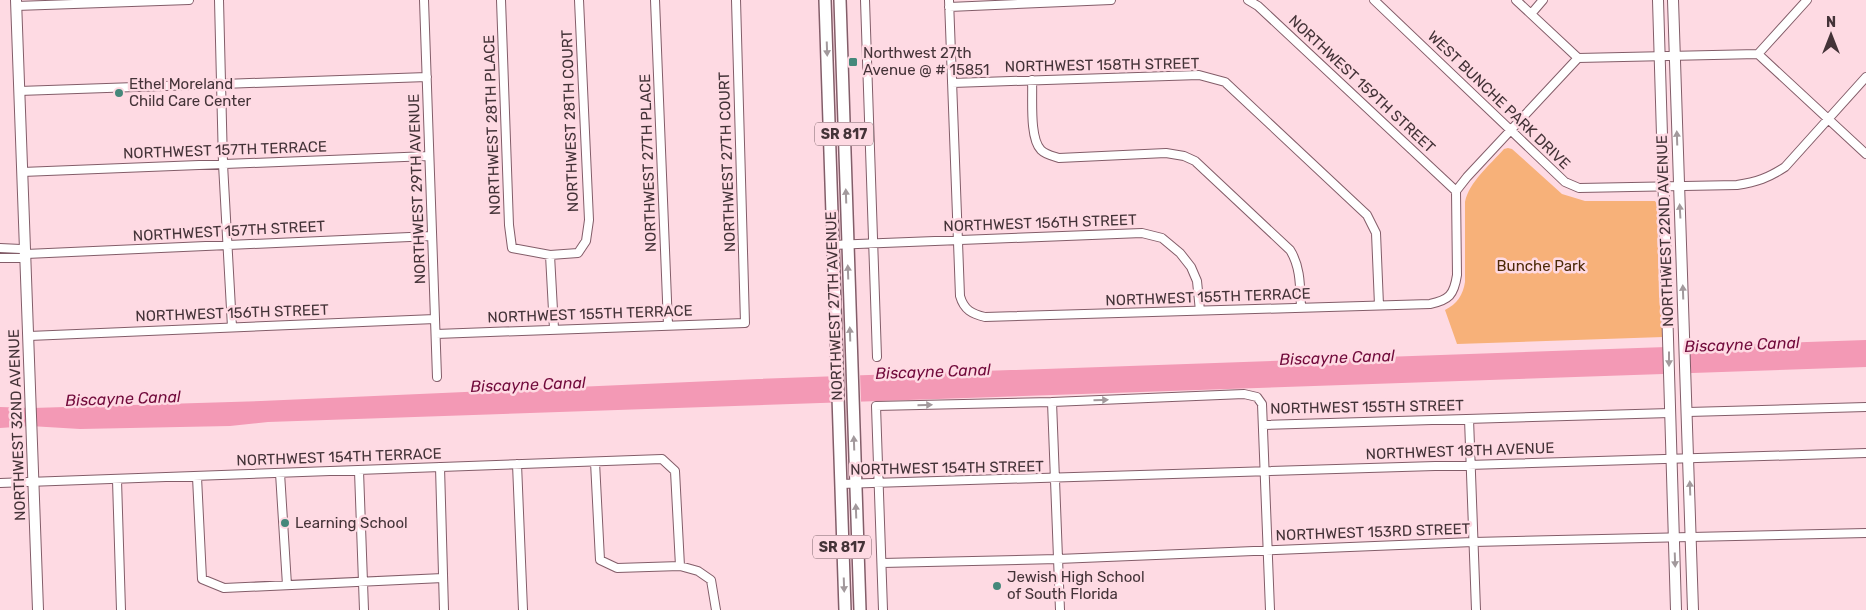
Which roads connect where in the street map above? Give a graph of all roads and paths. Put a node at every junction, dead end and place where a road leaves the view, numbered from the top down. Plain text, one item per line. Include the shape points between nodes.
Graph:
1 (189, 0) edge
2 (219, 0) edge
3 (424, 0) edge
4 (501, 0) edge
5 (579, 0) edge
6 (655, 0) edge
7 (736, 0) edge
8 (825, 0) edge
9 (835, 0) edge
10 (840, 0) edge
11 (865, 0) edge
12 (1111, 0) edge
13 (1248, 0) edge
14 (1374, 0) edge
15 (1516, 0) edge
16 (1543, 0) edge
17 (1658, 0) edge
18 (1673, 0) edge
19 (1802, 2) edge
20 (16, 3) edge
21 (949, 3) edge
22 (1531, 14) junction
23 (842, 53) junction
24 (1758, 54) junction
25 (1675, 55) junction
26 (1660, 56) junction
27 (1578, 58) junction
28 (427, 77) junction
29 (1866, 77) edge
30 (1032, 80) junction
31 (220, 83) junction
32 (952, 83) junction
33 (19, 92) junction
34 (1828, 118) junction
35 (1512, 130) junction
36 (1866, 154) edge
37 (430, 156) junction
38 (223, 164) junction
39 (22, 172) junction
40 (1679, 186) junction
41 (1664, 187) junction
42 (1456, 191) junction
43 (432, 236) junction
44 (958, 240) junction
45 (847, 244) junction
46 (872, 244) junction
47 (228, 245) junction
48 (832, 245) junction
49 (0, 248) edge
50 (26, 254) junction
51 (550, 254) junction
52 (0, 258) edge
53 (1379, 305) junction
54 (1301, 308) junction
55 (1200, 311) junction
56 (435, 319) junction
57 (745, 323) joint
58 (668, 325) junction
59 (232, 327) junction
60 (554, 329) junction
61 (436, 334) junction
62 (29, 336) junction
63 (877, 356) dead end
64 (438, 377) dead end
65 (1052, 402) junction
66 (1866, 407) edge
67 (1688, 412) junction
68 (1670, 413) junction
69 (1469, 419) junction
70 (1263, 425) junction
71 (1866, 453) edge
72 (1689, 458) junction
73 (1672, 459) junction
74 (595, 462) junction
75 (517, 464) junction
76 (1471, 464) junction
77 (440, 467) junction
78 (359, 471) junction
79 (1264, 471) junction
80 (280, 473) junction
81 (197, 477) junction
82 (1055, 479) junction
83 (117, 480) junction
84 (33, 482) junction
85 (0, 483) edge
86 (840, 484) junction
87 (855, 484) junction
88 (880, 484) junction
89 (1866, 533) edge
90 (1691, 537) junction
91 (1674, 538) junction
92 (1473, 542) junction
93 (1268, 550) junction
94 (1058, 559) junction
95 (882, 563) junction
96 (680, 566) junction
97 (443, 578) junction
98 (363, 582) junction
99 (287, 585) junction
100 (38, 610) edge
101 (121, 610) edge
102 (364, 610) edge
103 (444, 610) edge
104 (523, 610) edge
105 (716, 610) edge
106 (845, 610) edge
107 (860, 610) edge
108 (883, 610) edge
109 (1060, 610) edge
110 (1270, 610) edge
111 (1476, 610) edge
112 (1676, 610) edge
113 (1693, 610) edge

1 - 20 street
2 - 31 street
3 - 28 street, NORTHWEST 29TH AVENUE
4 - 51 street, NORTHWEST 28TH PLACE via 512,248
5 - 51 street, NORTHWEST 28TH COURT via 588,220 586,241 578,253
6 - 58 street, NORTHWEST 27TH PLACE
7 - 57 street, NORTHWEST 27TH COURT
8 -> 48 main road, NORTHWEST 27TH AVENUE / SR 817
9 - 23 main road via 837,47
10 - 23 main road, NORTHWEST 27TH AVENUE / SR 817
11 - 46 street
12 - 21 street
13 - 42 street, NORTHWEST 159TH STREET
14 - 35 street, WEST BUNCHE PARK DRIVE
15 - 22 street
16 - 22 street
17 - 26 main road, NORTHWEST 22ND AVENUE
18 - 25 main road, NORTHWEST 22ND AVENUE
19 - 24 street
20 - 33 main road, NORTHWEST 32ND AVENUE
21 - 32 street
22 - 27 street
45 -> 23 main road, NORTHWEST 27TH AVENUE / SR 817
24 - 25 street
24 - 34 street
25 - 26 street
40 -> 25 main road, NORTHWEST 22ND AVENUE
26 - 27 street
26 - 41 main road, NORTHWEST 22ND AVENUE
27 - 35 street
28 - 31 street
28 - 37 street, NORTHWEST 29TH AVENUE
29 - 34 street, WEST BUNCHE PARK DRIVE
30 - 32 street, NORTHWEST 158TH STREET
30 - 53 street, NORTHWEST 158TH STREET via 1199,75 1225,82 1367,215 1376,233
30 - 54 street via 1034,128 1041,150 1059,158 1166,153 1195,161 1290,250 1299,273
31 - 33 street
31 - 38 street
32 - 44 street
33 - 39 main road, NORTHWEST 32ND AVENUE
34 - 36 street
34 - 40 street, WEST BUNCHE PARK DRIVE via 1785,166 1771,176 1737,185
35 - 41 street, WEST BUNCHE PARK DRIVE via 1565,182 1579,188
35 - 42 street
37 - 38 street, NORTHWEST 157TH TERRACE
37 - 43 street, NORTHWEST 29TH AVENUE
38 - 39 street, NORTHWEST 157TH TERRACE
38 - 47 street
39 - 50 main road, NORTHWEST 32ND AVENUE
40 - 41 street, WEST BUNCHE PARK DRIVE
67 -> 40 main road, NORTHWEST 22ND AVENUE
41 -> 68 main road, NORTHWEST 22ND AVENUE
42 - 53 street, NORTHWEST 155TH TERRACE via 1455,288 1442,301 1430,304
43 - 47 street, NORTHWEST 157TH STREET
43 - 56 street, NORTHWEST 29TH AVENUE
44 - 46 street, NORTHWEST 156TH STREET
44 - 55 street, NORTHWEST 156TH STREET via 1142,233 1162,238 1191,267 1197,281
44 - 55 street, NORTHWEST 155TH TERRACE via 960,296 966,309 973,314 985,317
45 - 46 street, NORTHWEST 156TH STREET
45 - 48 street, NORTHWEST 156TH STREET
87 -> 45 main road, NORTHWEST 27TH AVENUE / SR 817
46 - 63 street
47 - 50 street, NORTHWEST 157TH STREET
47 - 59 street
48 - 86 main road, NORTHWEST 27TH AVENUE / SR 817
49 - 50 street via 21,249
50 - 52 street via 22,258
50 - 62 main road, NORTHWEST 32ND AVENUE
51 - 60 street
53 - 54 street, NORTHWEST 155TH TERRACE
54 - 55 street, NORTHWEST 155TH TERRACE
56 - 59 street, NORTHWEST 156TH STREET
56 - 61 street, NORTHWEST 29TH AVENUE
57 - 58 street, NORTHWEST 155TH TERRACE
58 - 60 street, NORTHWEST 155TH TERRACE
59 - 62 street, NORTHWEST 156TH STREET
60 - 61 street, NORTHWEST 155TH TERRACE
61 - 64 street, NORTHWEST 29TH AVENUE
62 - 84 main road, NORTHWEST 32ND AVENUE
65 -> 70 street, NORTHWEST 155TH STREET via 1244,394 1257,397 1262,404
65 - 82 street
88 -> 65 street, NORTHWEST 155TH STREET via 876,406
66 - 67 street
67 - 72 main road, NORTHWEST 22ND AVENUE
68 - 69 street, NORTHWEST 155TH STREET
68 - 73 main road, NORTHWEST 22ND AVENUE
69 - 70 street, NORTHWEST 155TH STREET
69 - 76 street
70 - 79 street
71 - 72 street, NORTHWEST 18TH AVENUE
72 - 73 street, NORTHWEST 18TH AVENUE
90 -> 72 main road, NORTHWEST 22ND AVENUE
73 - 76 street, NORTHWEST 18TH AVENUE
73 - 91 main road, NORTHWEST 22ND AVENUE
74 - 75 street, NORTHWEST 154TH TERRACE
74 - 96 street, NORTHWEST 154TH TERRACE via 662,459 675,471
74 - 96 street via 600,560 617,568
75 - 77 street, NORTHWEST 154TH TERRACE
75 - 104 street
76 - 79 street, NORTHWEST 18TH AVENUE
76 - 92 street
77 - 78 street, NORTHWEST 154TH TERRACE
77 - 97 street
78 - 80 street, NORTHWEST 154TH TERRACE
78 - 98 street
79 - 82 street, NORTHWEST 18TH AVENUE
79 - 93 street
80 - 81 street, NORTHWEST 154TH TERRACE
80 - 99 street
81 - 83 street, NORTHWEST 154TH TERRACE
81 - 99 street via 202,579 224,588
82 - 88 street, NORTHWEST 154TH STREET
82 - 94 street
83 - 84 street, NORTHWEST 154TH TERRACE
83 - 101 street
84 - 85 street, NORTHWEST 154TH TERRACE
84 - 100 main road, NORTHWEST 32ND AVENUE
86 - 87 street, NORTHWEST 154TH STREET
86 -> 106 main road, NORTHWEST 27TH AVENUE / SR 817
87 - 88 street, NORTHWEST 154TH STREET
107 -> 87 main road, NORTHWEST 27TH AVENUE / SR 817
88 - 95 street
89 - 90 street, NORTHWEST 153RD STREET
90 - 91 street, NORTHWEST 153RD STREET
90 - 113 main road, NORTHWEST 22ND AVENUE
91 - 92 street, NORTHWEST 153RD STREET
91 -> 112 main road, NORTHWEST 22ND AVENUE
92 - 93 street, NORTHWEST 153RD STREET
92 - 111 street
93 - 94 street, NORTHWEST 153RD STREET
93 - 110 street
94 - 95 street, NORTHWEST 153RD STREET
94 - 109 street
95 - 108 street
96 - 105 street via 698,571 712,580
97 - 98 street
97 - 103 street
98 - 99 street
98 - 102 street

